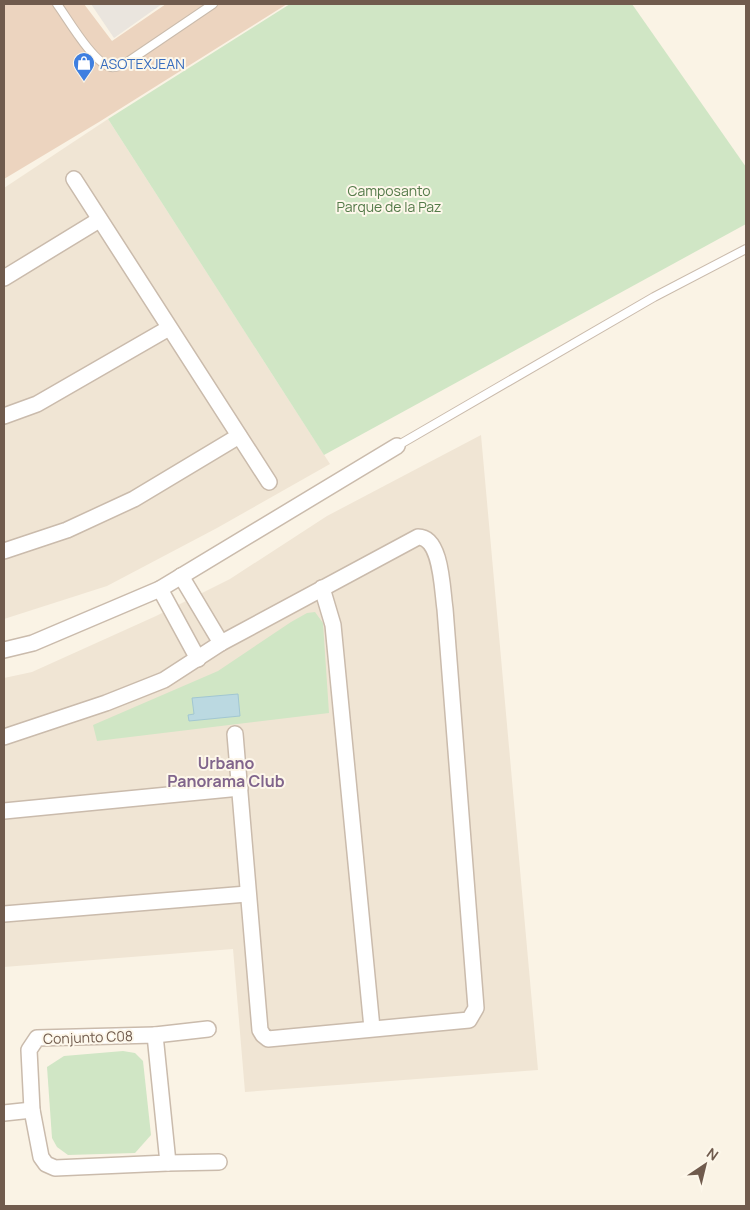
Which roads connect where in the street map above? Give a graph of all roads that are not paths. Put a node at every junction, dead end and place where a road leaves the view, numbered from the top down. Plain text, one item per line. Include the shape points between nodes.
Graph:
1 (57, 4) edge
2 (213, 4) edge
3 (74, 179) dead end
4 (99, 220) junction
5 (746, 249) edge
6 (4, 278) edge
7 (169, 328) junction
8 (4, 416) edge
9 (239, 436) junction
10 (397, 446) joint
11 (269, 482) dead end
12 (4, 551) edge
13 (181, 576) junction
14 (322, 588) junction
15 (160, 589) junction
16 (221, 643) junction
17 (4, 650) edge
18 (198, 660) junction
19 (235, 734) dead end
20 (4, 737) edge
21 (240, 788) junction
22 (4, 810) edge
23 (247, 894) junction
24 (4, 914) edge
25 (372, 1028) junction
26 (208, 1029) dead end
27 (155, 1035) junction
28 (32, 1110) junction
29 (4, 1113) edge
30 (219, 1162) dead end
31 (168, 1163) junction

1 - 2 lane via 92,53 112,67 123,65
3 - 4 street
4 - 6 street
4 - 7 street
5 - 10 lane via 654,297
7 - 8 street via 38,404
7 - 9 street
9 - 11 street
9 - 12 street via 134,500 67,530
10 - 13 street
13 - 15 street
13 - 16 street
14 - 16 street
14 - 25 street via 333,625
14 - 25 street via 418,537 425,537 436,552 445,609 476,1008 469,1020
15 - 17 street via 33,643
15 - 18 street
16 - 18 street
18 - 20 street via 164,680
19 - 21 street
21 - 22 street
21 - 23 street
23 - 24 street
23 - 25 street via 263,1035 268,1038
26 - 27 street, Conjunto C08
27 - 28 street, Conjunto C08 via 37,1038 29,1050
27 - 31 street
28 - 29 street
28 - 31 street, Conjunto C08 via 41,1157 55,1168
30 - 31 street, Conjunto C08

